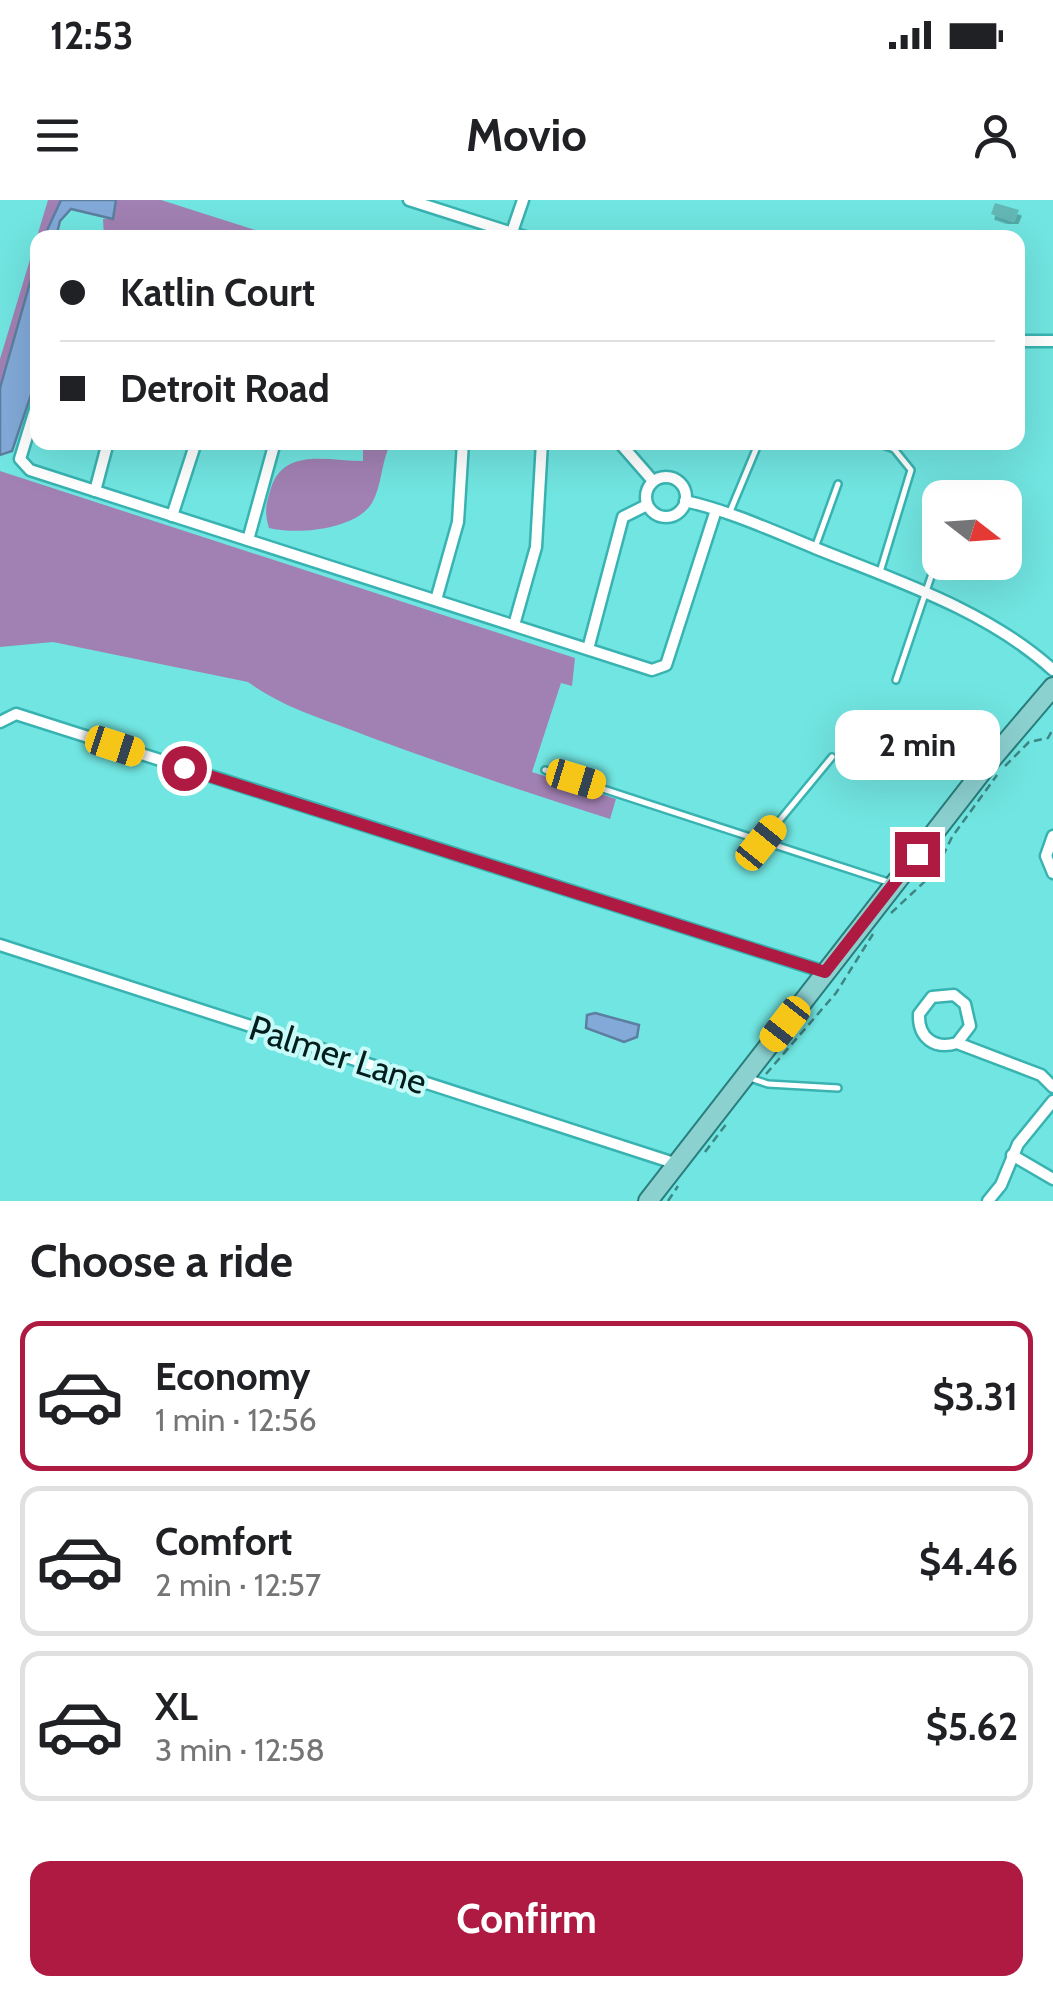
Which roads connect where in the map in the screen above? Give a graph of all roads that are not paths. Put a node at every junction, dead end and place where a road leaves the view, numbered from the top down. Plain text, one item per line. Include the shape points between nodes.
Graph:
1 (409, 200) edge
2 (522, 200) edge
3 (506, 230) edge
4 (513, 230) edge
5 (1053, 341) edge
6 (1025, 342) edge
7 (30, 426) edge
8 (106, 450) edge
9 (193, 450) edge
10 (273, 450) edge
11 (462, 450) edge
12 (542, 450) edge
13 (626, 450) edge
14 (756, 450) edge
15 (896, 450) edge
16 (653, 481) junction
17 (838, 484) dead end
18 (95, 491) junction
19 (686, 501) junction
20 (648, 505) junction
21 (716, 510) junction
22 (729, 514) junction
23 (172, 516) junction
24 (248, 540) junction
25 (814, 548) junction
26 (879, 574) junction
27 (930, 580) edge
28 (925, 595) junction
29 (436, 600) junction
30 (514, 626) junction
31 (588, 649) junction
32 (1053, 670) edge
33 (896, 680) dead end
34 (1053, 687) edge
35 (0, 722) edge
36 (832, 756) dead end
37 (546, 770) dead end
38 (1053, 836) edge
39 (761, 843) junction
40 (1053, 873) edge
41 (894, 884) junction
42 (0, 945) edge
43 (825, 972) junction
44 (957, 1043) junction
45 (752, 1078) junction
46 (1053, 1087) edge
47 (838, 1088) dead end
48 (1053, 1101) edge
49 (1012, 1155) junction
50 (681, 1170) junction
51 (1053, 1179) edge
52 (648, 1201) edge
53 (988, 1201) edge

1 - 3 street
2 - 4 street
5 - 6 street
7 - 18 street via 20,459 30,470
8 - 18 street
9 - 23 street
10 - 24 street
11 - 29 street via 458,522
12 - 30 street via 536,547
13 - 16 street
14 - 22 lane
15 - 26 lane via 911,470
16 - 19 street via 675,479
16 - 20 street
17 - 25 lane
18 - 23 street
19 - 20 street via 669,516
19 - 21 street
20 - 31 street via 623,516
21 - 22 street
21 - 31 street via 666,665 652,670
22 - 25 street
23 - 24 street
24 - 29 street
25 - 26 street
26 - 28 street
27 - 28 lane
28 - 32 street via 998,628
28 - 33 lane
29 - 30 street
30 - 31 street
34 - 41 main road
35 - 43 street via 16,714
36 - 39 lane
37 - 39 lane
38 - 40 street via 1046,856
39 - 41 lane
41 - 43 main road
42 - 50 street, Palmer Lane
43 - 45 main road
44 - 44 street via 970,1026 966,1004 954,996 932,997 919,1014 924,1036 935,1044
44 - 46 street via 1040,1075
45 - 47 lane
45 - 50 main road
48 - 49 street
49 - 51 street
49 - 53 street
50 - 52 main road

